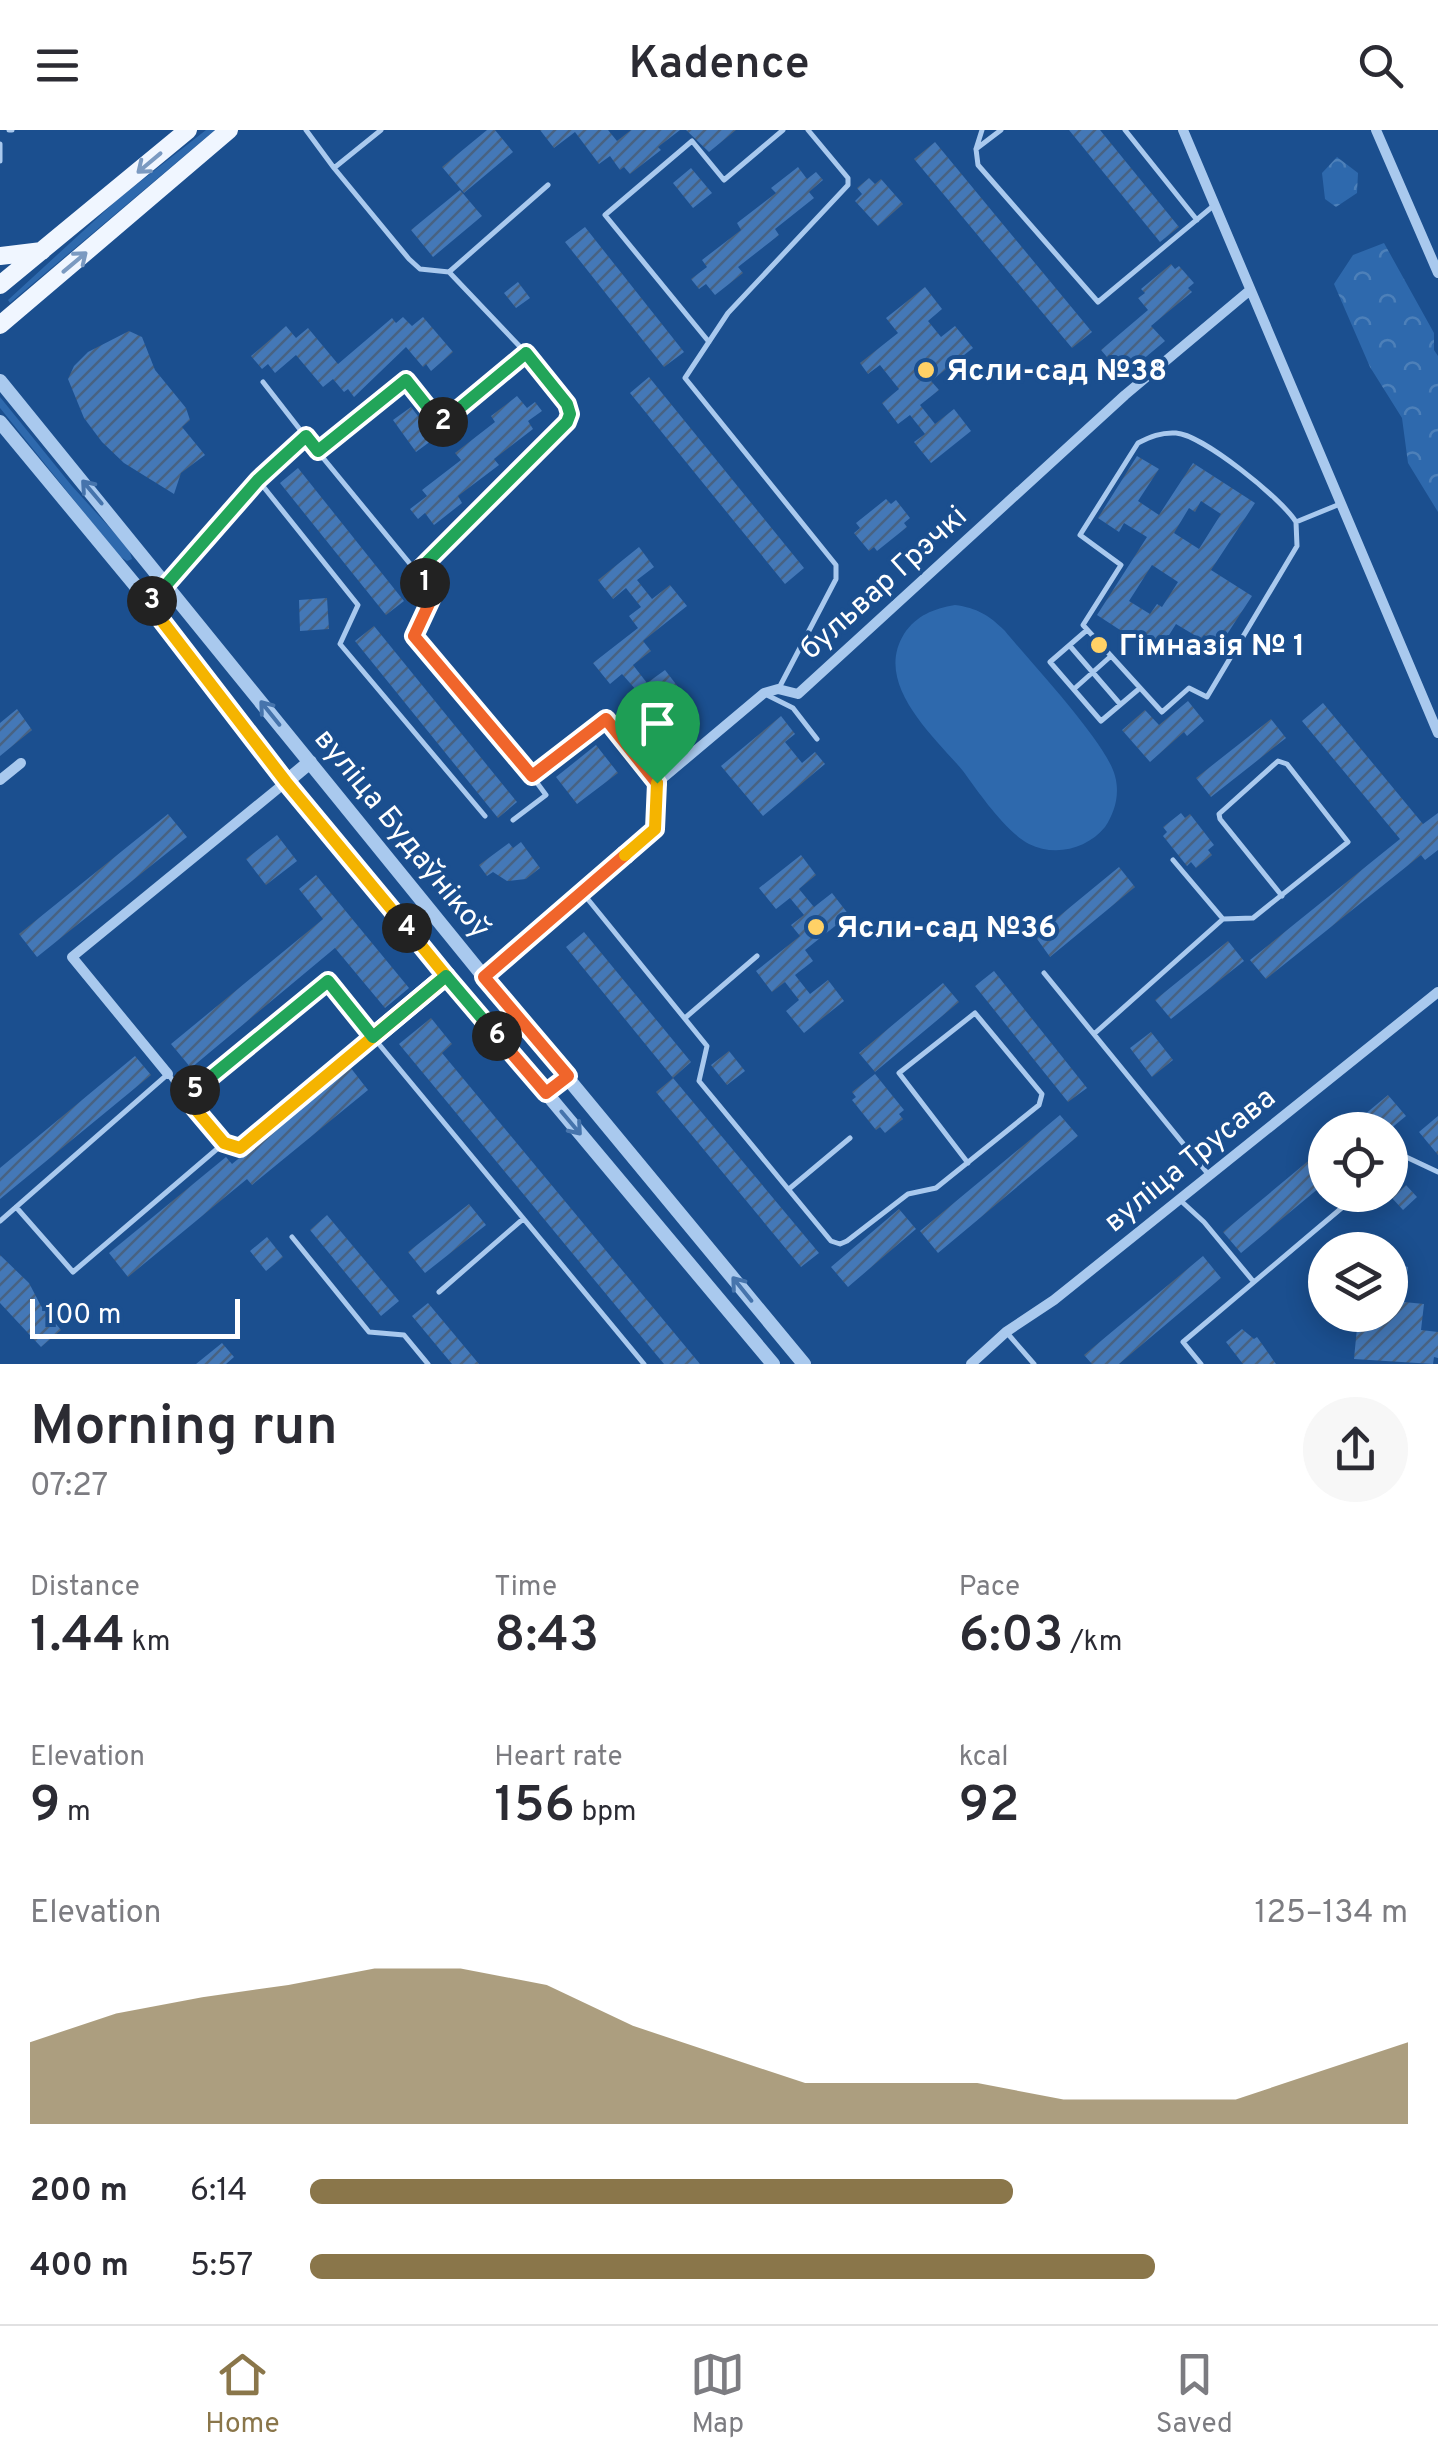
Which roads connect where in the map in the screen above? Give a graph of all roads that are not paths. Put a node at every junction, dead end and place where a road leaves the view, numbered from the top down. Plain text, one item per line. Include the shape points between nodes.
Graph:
1 (188, 130) edge
2 (230, 130) edge
3 (306, 130) edge
4 (381, 130) edge
5 (783, 130) edge
6 (808, 130) edge
7 (982, 130) edge
8 (1001, 130) edge
9 (1125, 130) edge
10 (1183, 130) edge
11 (1376, 130) edge
12 (0, 144) edge
13 (976, 150) junction
14 (0, 161) edge
15 (334, 168) junction
16 (548, 185) dead end
17 (1214, 206) junction
18 (1198, 220) junction
19 (1432, 248) edge
20 (42, 251) junction
21 (0, 256) edge
22 (449, 272) junction
23 (1438, 273) edge
24 (0, 285) edge
25 (1249, 291) junction
26 (0, 324) edge
27 (709, 342) junction
28 (526, 353) junction
29 (0, 381) edge
30 (262, 382) dead end
31 (2, 429) edge
32 (306, 436) junction
33 (318, 451) junction
34 (258, 480) junction
35 (1340, 504) junction
36 (1296, 522) junction
37 (417, 572) junction
38 (166, 586) junction
39 (149, 604) junction
40 (1088, 630) junction
41 (1070, 646) junction
42 (1111, 656) junction
43 (1093, 672) junction
44 (778, 688) junction
45 (1140, 688) junction
46 (1074, 689) junction
47 (764, 693) junction
48 (1120, 704) junction
49 (1438, 733) edge
50 (817, 738) dead end
51 (310, 762) junction
52 (21, 763) dead end
53 (532, 776) junction
54 (0, 780) edge
55 (286, 782) junction
56 (657, 783) junction
57 (484, 816) dead end
58 (513, 820) dead end
59 (1172, 860) dead end
60 (582, 892) junction
61 (1282, 896) junction
62 (1223, 919) junction
63 (757, 956) dead end
64 (1044, 973) dead end
65 (446, 976) junction
66 (484, 977) junction
67 (1438, 992) edge
68 (685, 1018) junction
69 (1094, 1034) junction
70 (373, 1037) junction
71 (168, 1074) junction
72 (568, 1076) junction
73 (546, 1093) junction
74 (186, 1098) junction
75 (850, 1138) dead end
76 (224, 1143) junction
77 (1408, 1158) edge
78 (968, 1162) junction
79 (1438, 1172) edge
80 (1208, 1174) junction
81 (789, 1189) junction
82 (1180, 1200) junction
83 (16, 1207) junction
84 (1336, 1212) edge
85 (523, 1219) junction
86 (0, 1220) edge
87 (292, 1237) dead end
88 (1252, 1281) junction
89 (439, 1292) dead end
90 (1006, 1332) junction
91 (428, 1364) edge
92 (644, 1364) edge
93 (773, 1364) edge
94 (804, 1364) edge
95 (971, 1364) edge
96 (1034, 1364) edge
97 (1202, 1364) edge

1 -> 20 main road
26 -> 2 main road
3 - 15 lane
4 - 15 lane
5 - 27 lane via 724,180 692,141 605,215
6 - 27 lane via 848,185
7 - 13 lane
8 - 13 lane
9 - 18 lane
10 - 17 street
11 - 19 street
12 - 14 lane
13 - 18 lane via 978,165 1098,302
15 - 22 lane via 409,259 420,268
16 - 22 lane
17 - 18 lane
17 - 25 street
19 - 23 street
20 - 21 main road
20 - 24 main road
22 - 28 lane
25 - 35 street
25 - 44 street, бульвар Грэчкі via 1125,395 798,694
27 - 44 lane via 686,382 838,572
28 - 33 lane via 441,424 406,380
28 - 37 lane via 567,404 567,422
38 -> 29 street, вуліца Будаўнікоў
30 - 32 lane
31 - 39 street, вуліца Будаўнікоў
32 - 33 lane
32 - 34 lane
33 - 37 lane
34 - 38 lane
34 - 57 lane via 358,605 340,644
35 - 36 lane
35 - 49 street
36 - 40 lane via 1216,451 1180,433 1153,435 1138,444 1080,534 1121,564 1083,625
36 - 45 lane via 1297,546 1207,696 1189,688 1162,712
37 - 53 lane via 434,593 414,636
38 - 39 street
51 -> 38 street, вуліца Будаўнікоў
39 - 55 street, вуліца Будаўнікоў
40 - 41 lane
40 - 42 lane
41 - 43 lane
41 - 46 lane via 1050,662
42 - 43 lane
42 - 45 lane
43 - 46 lane
43 - 48 lane
44 - 47 street, бульвар Грэчкі
45 - 48 lane
46 - 48 lane via 1101,720
47 - 50 lane via 792,708
47 - 56 street, бульвар Грэчкі
51 - 55 street
51 - 66 street, вуліца Будаўнікоў
52 - 54 street
53 - 56 lane via 606,719
53 - 58 lane via 546,794
55 - 65 street, вуліца Будаўнікоў
55 - 71 street via 72,957
56 - 60 street via 655,829
59 - 62 lane
60 - 66 street
60 - 68 lane
61 - 61 lane via 1348,838 1278,761 1219,814
61 - 62 lane via 1253,918
62 - 69 lane
63 - 68 lane
64 - 69 lane
65 - 70 lane
65 - 73 street, вуліца Будаўнікоў
66 - 72 street, вуліца Будаўнікоў
67 - 80 street, вуліца Трусава
68 - 81 lane via 707,1046 699,1081
69 - 80 lane
70 - 74 lane via 328,981
70 - 76 lane via 240,1148
70 - 85 lane
71 - 74 lane
71 - 83 lane
72 - 73 street
94 -> 72 street, вуліца Будаўнікоў
73 -> 93 street, вуліца Будаўнікоў
74 - 76 lane
75 - 81 lane
76 - 83 lane via 73,1272
77 - 79 lane
78 - 78 lane via 1042,1100 976,1013 899,1074
78 - 81 lane via 936,1188 908,1194 840,1244
80 - 82 street, вуліца Трусава
82 - 88 lane
82 - 90 street, вуліца Трусава
83 - 86 lane
84 - 88 lane
85 - 89 lane
85 - 92 lane
87 - 91 lane via 369,1332 404,1335
88 - 97 lane via 1183,1342
90 - 95 street, вуліца Трусава
90 - 96 lane

